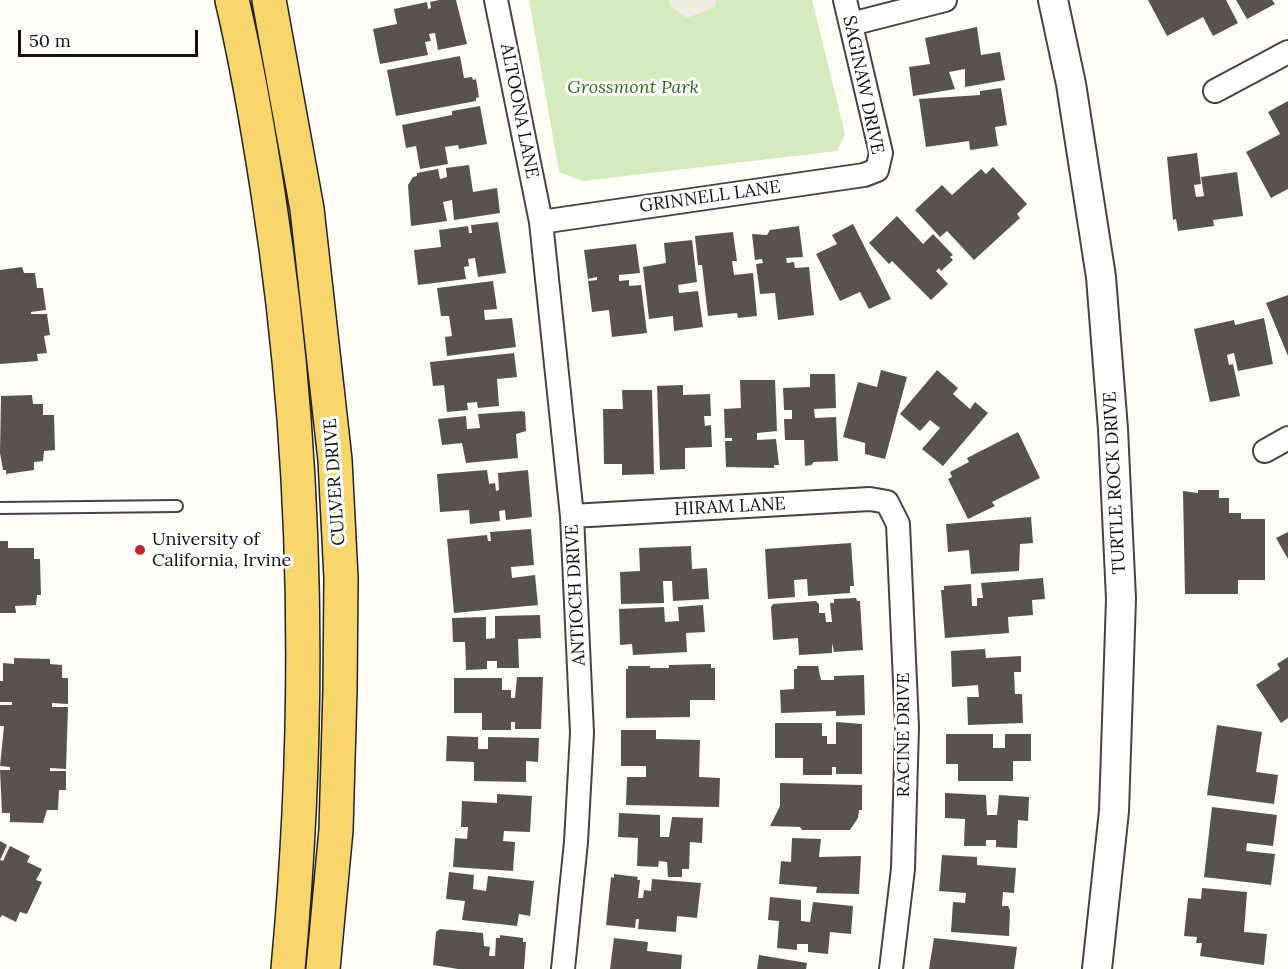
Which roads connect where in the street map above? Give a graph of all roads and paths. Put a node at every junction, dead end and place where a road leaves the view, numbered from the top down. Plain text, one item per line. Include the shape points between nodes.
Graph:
1 (232, 0) edge
2 (269, 0) edge
3 (496, 0) edge
4 (845, 0) edge
5 (945, 0) edge
6 (1053, 0) edge
7 (851, 24) junction
8 (1288, 52) edge
9 (1215, 91) dead end
10 (877, 170) joint
11 (541, 222) junction
12 (1288, 438) edge
13 (1265, 451) dead end
14 (887, 502) joint
15 (177, 506) dead end
16 (0, 508) edge
17 (572, 516) junction
18 (288, 969) edge
19 (323, 969) edge
20 (564, 969) edge
21 (891, 969) edge
22 (1097, 969) edge

1 - 18 main road, CULVER DRIVE via 244,51 281,286 291,368 303,557 302,768
2 - 19 main road, CULVER DRIVE via 307,209 335,460 341,578 340,690 336,830
3 - 11 street, ALTOONA LANE
4 - 7 street, SAGINAW DRIVE
5 - 7 street
6 - 22 street, TURTLE ROCK DRIVE via 1071,84 1101,277 1121,599 1114,811
7 - 10 street, SAGINAW DRIVE via 881,153
8 - 9 street
10 - 11 street, GRINNELL LANE
11 - 17 street, ANTIOCH DRIVE
12 - 13 street
14 - 17 street, HIRAM LANE via 870,499
14 - 21 street, RACINE DRIVE via 898,524 907,727 903,869
15 - 16 lane
17 - 20 street, ANTIOCH DRIVE via 582,733

